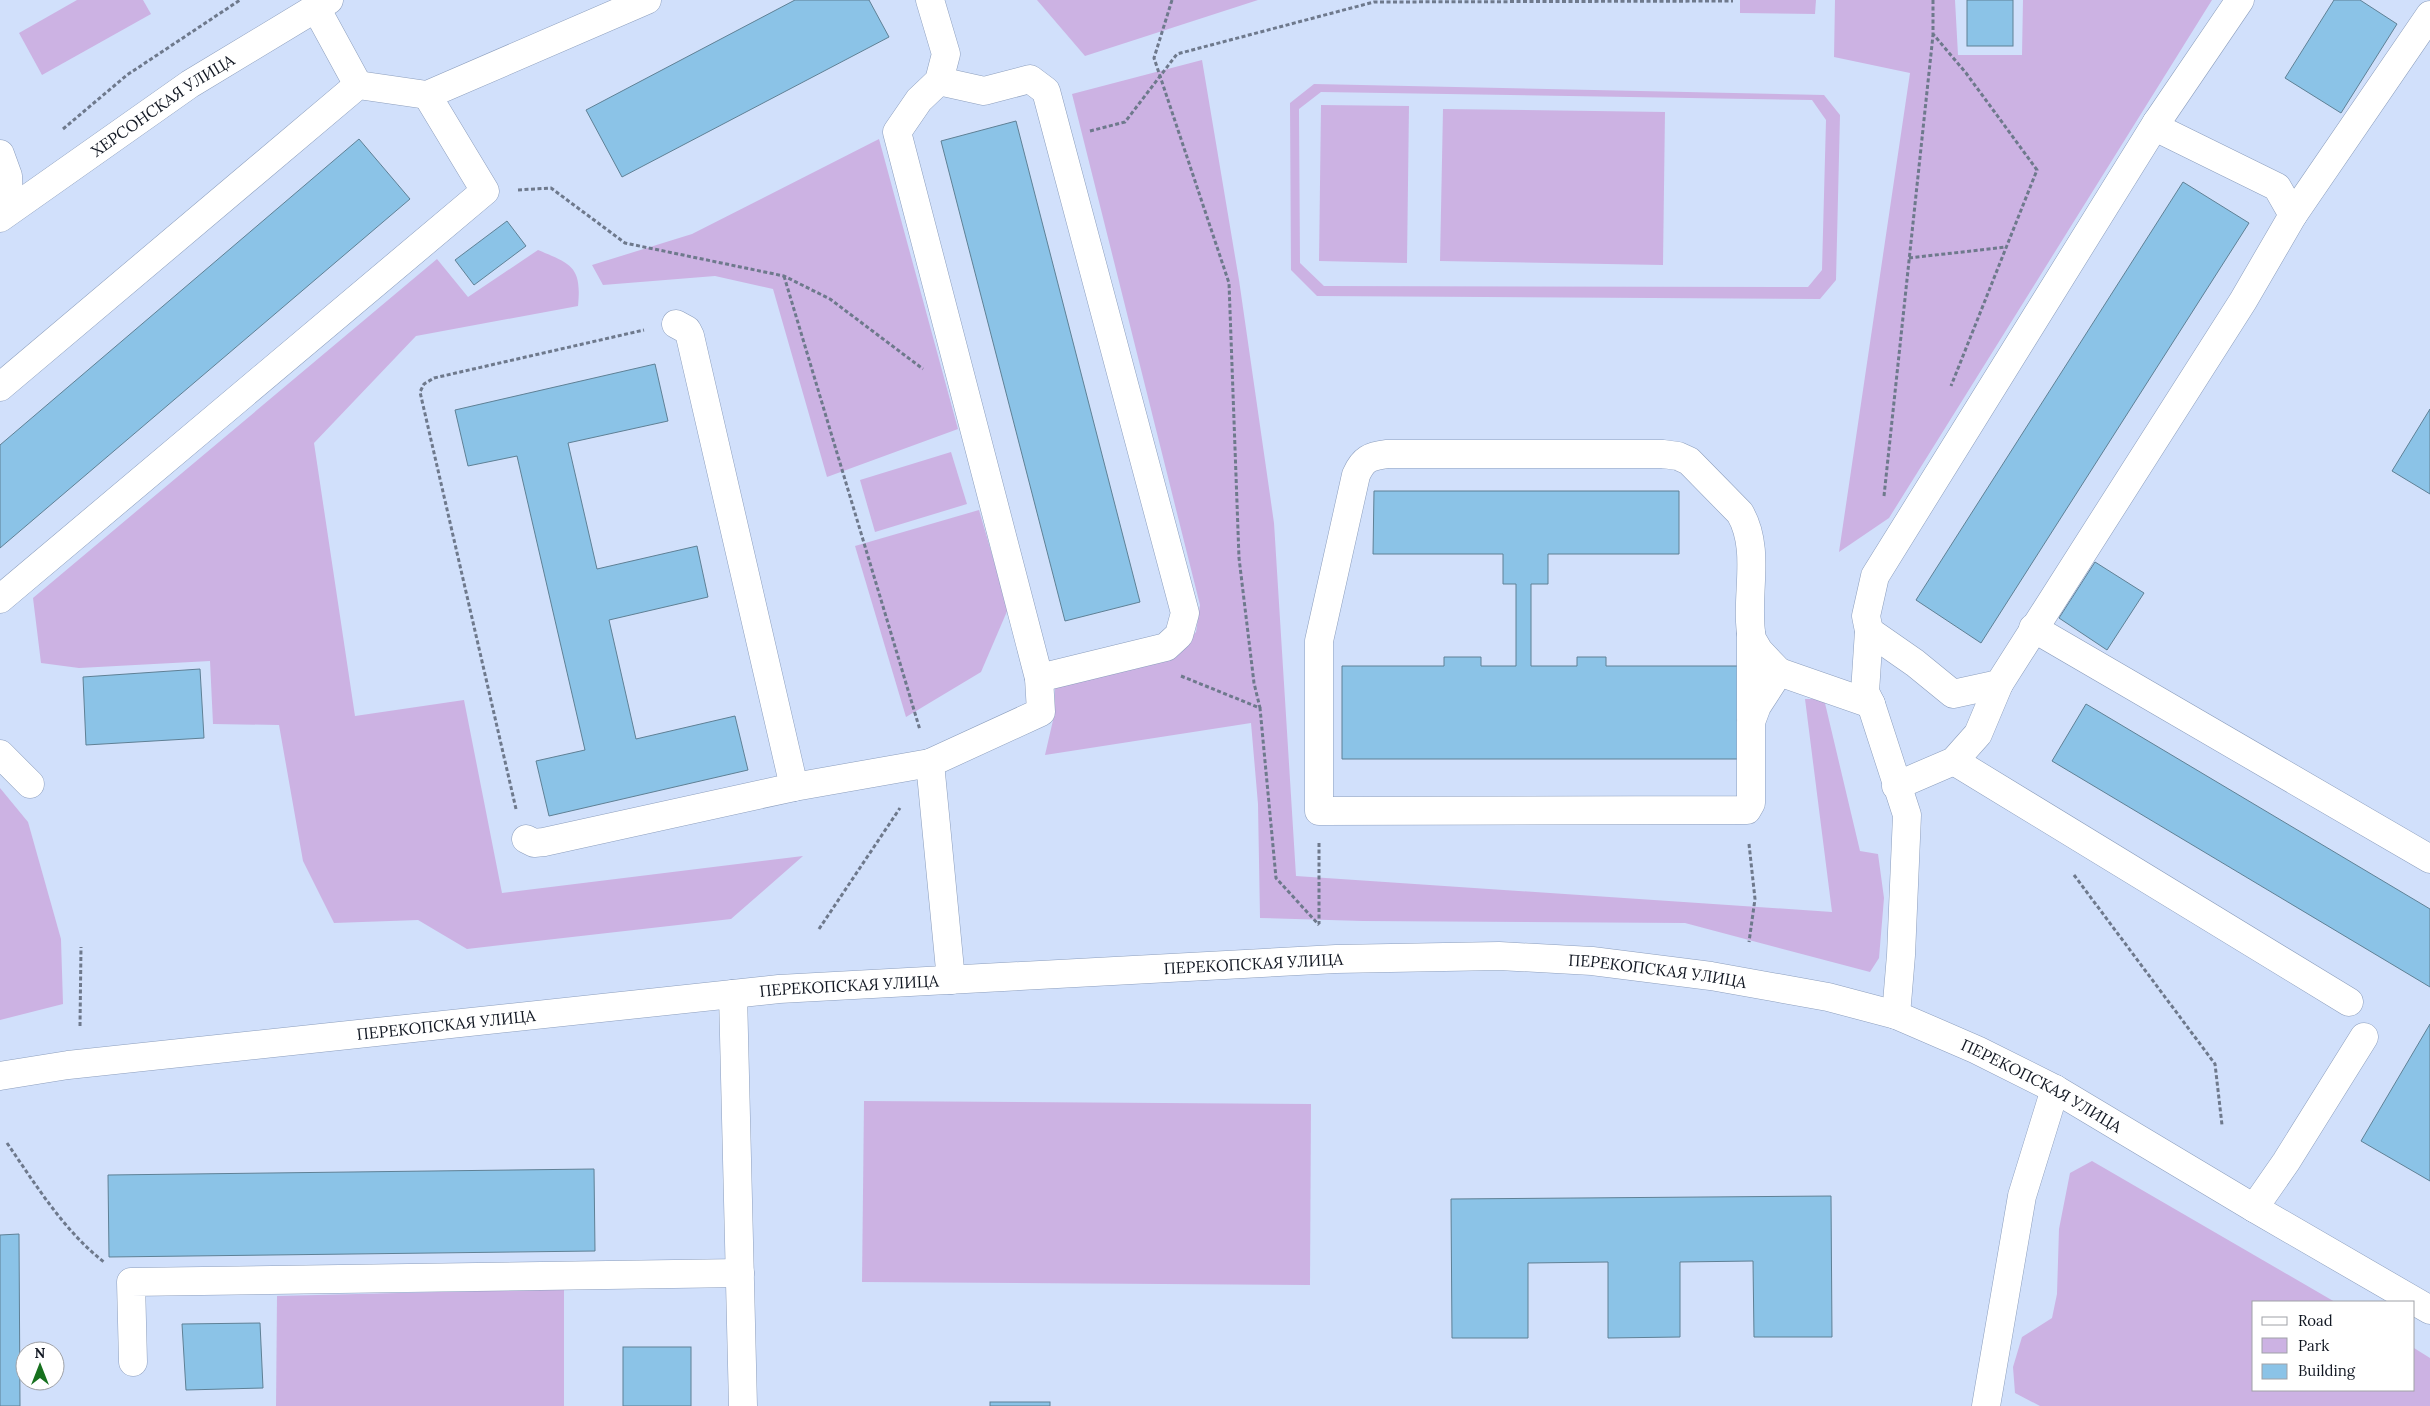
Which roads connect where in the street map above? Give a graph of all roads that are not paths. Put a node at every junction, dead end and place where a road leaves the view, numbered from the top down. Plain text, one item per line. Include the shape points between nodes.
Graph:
1 (647, 0) edge
2 (930, 0) edge
3 (2240, 0) edge
4 (323, 4) edge
5 (2430, 15) edge
6 (939, 81) junction
7 (358, 85) junction
8 (427, 95) junction
9 (2157, 122) junction
10 (0, 154) edge
11 (4, 214) edge
12 (2293, 215) junction
13 (676, 324) road end
14 (0, 387) edge
15 (0, 599) edge
16 (2033, 628) junction
17 (1751, 630) junction
18 (1869, 631) junction
19 (1779, 672) junction
20 (1040, 678) junction
21 (1999, 684) junction
22 (1871, 704) junction
23 (1751, 732) junction
24 (0, 754) edge
25 (1954, 761) junction
26 (930, 763) junction
27 (30, 784) dead end
28 (1896, 786) junction
29 (794, 787) junction
30 (526, 839) road end
31 (2430, 860) edge
32 (952, 980) junction
33 (733, 994) junction
34 (2349, 1002) dead end
35 (1896, 1015) junction
36 (2364, 1037) dead end
37 (0, 1076) edge
38 (2055, 1089) junction
39 (2254, 1208) junction
40 (740, 1273) junction
41 (2414, 1301) edge
42 (2415, 1301) edge
43 (2430, 1310) edge
44 (133, 1362) dead end
45 (743, 1406) edge
46 (1986, 1406) edge

1 - 8 street
2 - 6 street via 946,54
3 - 9 street
4 - 7 street
4 - 11 street, ХЕРСОНСКАЯ УЛИЦА via 190,84
5 - 12 street
6 - 20 street via 919,100 897,132
6 - 20 street via 984,91 1030,79 1046,91 1185,613 1179,635 1166,647
7 - 8 street
7 - 14 street
8 - 15 street via 484,191
9 - 12 street via 2157,128 2277,187
9 - 18 street via 1875,576 1866,616
10 - 11 street via 8,176
12 - 16 street via 2243,301
13 - 29 street via 687,330 690,336
16 - 21 street
16 - 31 street
17 - 19 street via 1758,651
17 - 23 street
17 - 23 street via 1751,542 1745,521 1699,470 1678,456 1372,456 1362,463 1356,475 1319,641 1319,811 1745,812 1751,803
18 - 21 street via 1952,694
18 - 22 street via 1864,692
19 - 22 street
19 - 23 street via 1757,706
20 - 26 street via 1041,712
21 - 25 street via 1978,734
22 - 28 street
24 - 27 street
25 - 28 street
25 - 34 street
26 - 29 street
26 - 32 street
28 - 35 street via 1907,815
29 - 30 street via 544,842 534,843
32 - 33 street, ПЕРЕКОПСКАЯ УЛИЦА
32 - 35 street, ПЕРЕКОПСКАЯ УЛИЦА via 1336,959 1499,956 1592,961 1711,976 1828,997
33 - 37 street, ПЕРЕКОПСКАЯ УЛИЦА via 78,1064
33 - 40 street
35 - 38 street, ПЕРЕКОПСКАЯ УЛИЦА
36 - 39 street
38 - 39 street, ПЕРЕКОПСКАЯ УЛИЦА
38 - 46 street via 2022,1196
39 - 41 street, ПЕРЕКОПСКАЯ УЛИЦА
40 - 44 street via 131,1282
40 - 45 street
42 - 43 street, ПЕРЕКОПСКАЯ УЛИЦА

